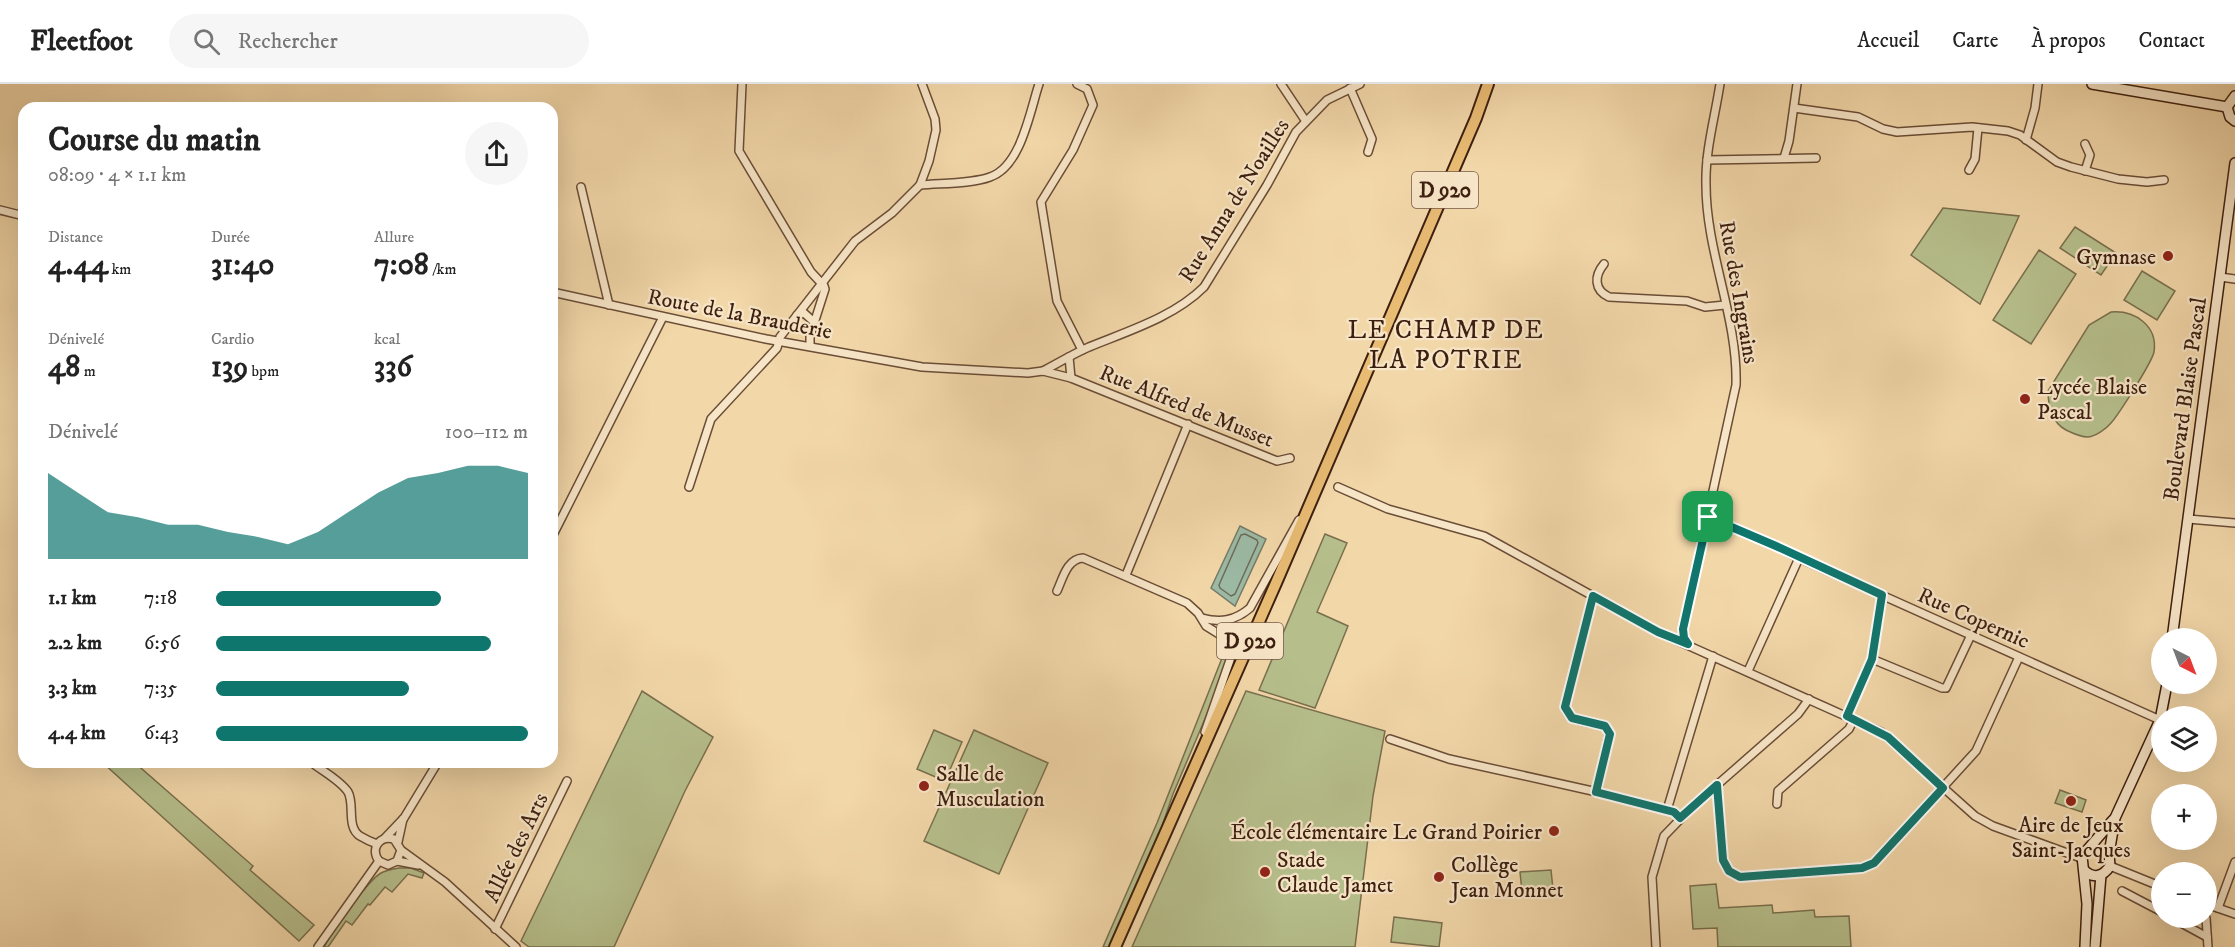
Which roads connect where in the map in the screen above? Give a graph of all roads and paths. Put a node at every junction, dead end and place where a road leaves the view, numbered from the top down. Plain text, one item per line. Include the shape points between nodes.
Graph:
1 (742, 84) edge
2 (922, 84) edge
3 (1039, 84) edge
4 (1077, 84) edge
5 (1281, 84) edge
6 (1360, 84) edge
7 (1488, 84) edge
8 (1494, 84) edge
9 (1720, 84) edge
10 (1797, 84) edge
11 (2038, 84) edge
12 (2092, 84) edge
13 (1350, 88) junction
14 (2235, 96) edge
15 (2227, 107) junction
16 (1794, 108) junction
17 (1476, 118) junction
18 (1305, 120) junction
19 (2235, 121) edge
20 (1978, 128) junction
21 (2026, 140) junction
22 (2085, 144) dead end
23 (1368, 152) dead end
24 (1816, 158) dead end
25 (1784, 159) junction
26 (1707, 160) junction
27 (2235, 163) edge
28 (1969, 170) dead end
29 (2085, 171) junction
30 (2164, 180) dead end
31 (920, 184) junction
32 (581, 187) dead end
33 (0, 210) edge
34 (18, 214) edge
35 (1604, 264) dead end
36 (2220, 277) junction
37 (2235, 279) edge
38 (821, 283) junction
39 (558, 293) edge
40 (609, 305) junction
41 (1725, 305) junction
42 (796, 316) junction
43 (663, 317) junction
44 (814, 322) junction
45 (779, 341) junction
46 (810, 346) junction
47 (1082, 350) junction
48 (1069, 357) junction
49 (922, 367) joint
50 (1043, 370) junction
51 (1071, 378) junction
52 (1188, 424) junction
53 (1290, 458) dead end
54 (1338, 487) dead end
55 (688, 488) dead end
56 (1311, 501) junction
57 (1708, 517) junction
58 (2188, 519) junction
59 (2235, 523) edge
60 (558, 525) edge
61 (1799, 558) junction
62 (1126, 575) junction
63 (1057, 591) dead end
64 (1882, 595) junction
65 (1593, 596) junction
66 (1202, 618) junction
67 (2173, 628) edge
68 (1971, 635) junction
69 (1688, 644) junction
70 (1713, 656) junction
71 (2019, 657) junction
72 (1872, 659) junction
73 (1748, 671) junction
74 (1809, 699) junction
75 (2151, 716) edge
76 (1850, 718) junction
77 (1390, 739) dead end
78 (2151, 740) edge
79 (319, 768) edge
80 (434, 768) edge
81 (1188, 780) junction
82 (567, 782) dead end
83 (1717, 785) junction
84 (1943, 788) junction
85 (1596, 792) junction
86 (1777, 804) dead end
87 (1666, 810) junction
88 (404, 818) junction
89 (1680, 818) junction
90 (2115, 818) junction
91 (385, 838) junction
92 (398, 842) junction
93 (377, 844) junction
94 (2091, 847) junction
95 (401, 850) junction
96 (2109, 854) junction
97 (2081, 858) junction
98 (379, 861) junction
99 (397, 861) junction
100 (2235, 862) edge
101 (419, 865) junction
102 (2110, 866) junction
103 (2084, 870) junction
104 (2101, 875) junction
105 (2151, 883) edge
106 (2122, 891) dead end
107 (2151, 906) edge
108 (2218, 908) joint
109 (2235, 914) edge
110 (2190, 928) edge
111 (2207, 928) edge
112 (495, 929) junction
113 (2207, 937) junction
114 (318, 947) edge
115 (516, 947) edge
116 (1115, 947) edge
117 (1656, 947) edge
118 (2085, 947) edge
119 (2096, 947) edge
120 (2208, 947) edge

1 - 38 street via 739,151
2 - 31 street via 936,130
3 - 31 street via 1017,149 999,173 981,179
4 - 47 street via 1087,88 1093,105 1073,150 1041,202 1057,301
5 - 18 street
6 - 13 street, Rue Anna de Noailles
7 - 17 main road, D 920
8 - 17 main road, D 920
9 - 26 street, Rue des Ingrains
10 - 16 street
11 - 21 street
12 - 15 street
13 - 18 street, Rue Anna de Noailles via 1327,100
13 - 23 street via 1372,139
14 - 15 street
15 - 19 street
16 - 20 street via 1858,117 1897,132
16 - 25 street
17 - 56 main road, D 920
18 - 47 street, Rue Anna de Noailles via 1196,296 1171,312
20 - 21 street via 2008,131
20 - 28 street via 1975,159
21 - 29 street via 2057,162
22 - 29 street via 2090,155
24 - 25 street
25 - 26 street
26 - 41 street, Rue des Ingrains via 1708,212
27 - 36 street, Boulevard Blaise Pascal
29 - 30 street via 2118,179
31 - 38 street via 897,209 855,241
32 - 40 street
33 - 34 street
35 - 41 street via 1596,275 1596,284 1609,297 1687,301 1705,307
36 - 37 street
36 - 58 street, Boulevard Blaise Pascal
38 - 42 street
38 - 44 street via 825,290
39 - 40 street, Route de la Brauderie
40 - 43 street, Route de la Brauderie
41 - 57 street, Rue des Ingrains via 1736,385
42 - 44 street via 804,313
42 - 45 street
43 - 45 street, Route de la Brauderie
43 - 60 street
44 - 46 street
45 - 46 street, Route de la Brauderie
45 - 55 street via 777,348 711,419
46 - 49 street, Route de la Brauderie
47 - 48 street, Rue Anna de Noailles
48 - 50 street, Rue Anna de Noailles
48 - 51 street, Rue Alfred de Musset
49 - 50 street, Rue Alfred de Musset via 1029,373
50 - 51 street, Rue Alfred de Musset
51 - 52 street, Rue Alfred de Musset
52 - 53 street, Rue Alfred de Musset via 1277,461
52 - 62 street
54 - 65 street via 1388,509 1474,532
56 - 66 street via 1250,609 1226,621
56 - 81 main road, D 920
57 - 61 street, Rue Copernic
57 - 69 street, Rue des Ingrains via 1683,629
58 - 59 street
58 - 67 street, Boulevard Blaise Pascal
61 - 64 street, Rue Copernic
61 - 73 street
62 - 63 street via 1078,558 1069,564
62 - 66 street via 1187,603
64 - 68 street, Rue Copernic
64 - 72 street
65 - 69 street
65 - 85 street via 1565,707 1572,718 1605,726 1610,734
66 - 81 street via 1206,626 1227,639 1231,654
68 - 71 street, Rue Copernic
68 - 72 street via 1946,688
69 - 70 street
70 - 73 street
70 - 87 street
71 - 75 street, Rue Copernic
71 - 84 street via 1976,751
72 - 76 street
73 - 74 street
74 - 76 street
74 - 83 street via 1801,711
76 - 84 street via 1888,737
76 - 86 street via 1849,729 1778,791
77 - 85 street via 1449,759
78 - 90 street
79 - 93 street via 346,789 356,833
80 - 88 street
81 - 116 main road, D 920
82 - 112 street, Allée des Arts
83 - 84 street via 1723,860 1729,871 1740,877 1869,866
83 - 89 street
84 - 97 street via 1994,826
85 - 87 street
87 - 89 street
88 - 91 street
88 - 92 street
89 - 117 street via 1664,836 1652,877
90 - 94 street
90 - 96 street
91 - 92 street
91 - 93 street
92 - 95 street
93 - 98 street via 375,853
94 - 96 street via 2103,848
94 - 97 street
95 - 99 street
95 - 101 street
96 - 102 street
97 - 103 street
98 - 99 street via 388,865
98 - 114 street
99 - 101 street
100 - 108 street
101 - 112 street via 445,882
102 - 104 street
102 - 105 street
103 - 104 street via 2093,876
103 - 118 street
104 - 119 street
106 - 107 street
108 - 109 street
110 - 113 street
111 - 113 street
112 - 115 street
113 - 120 street

